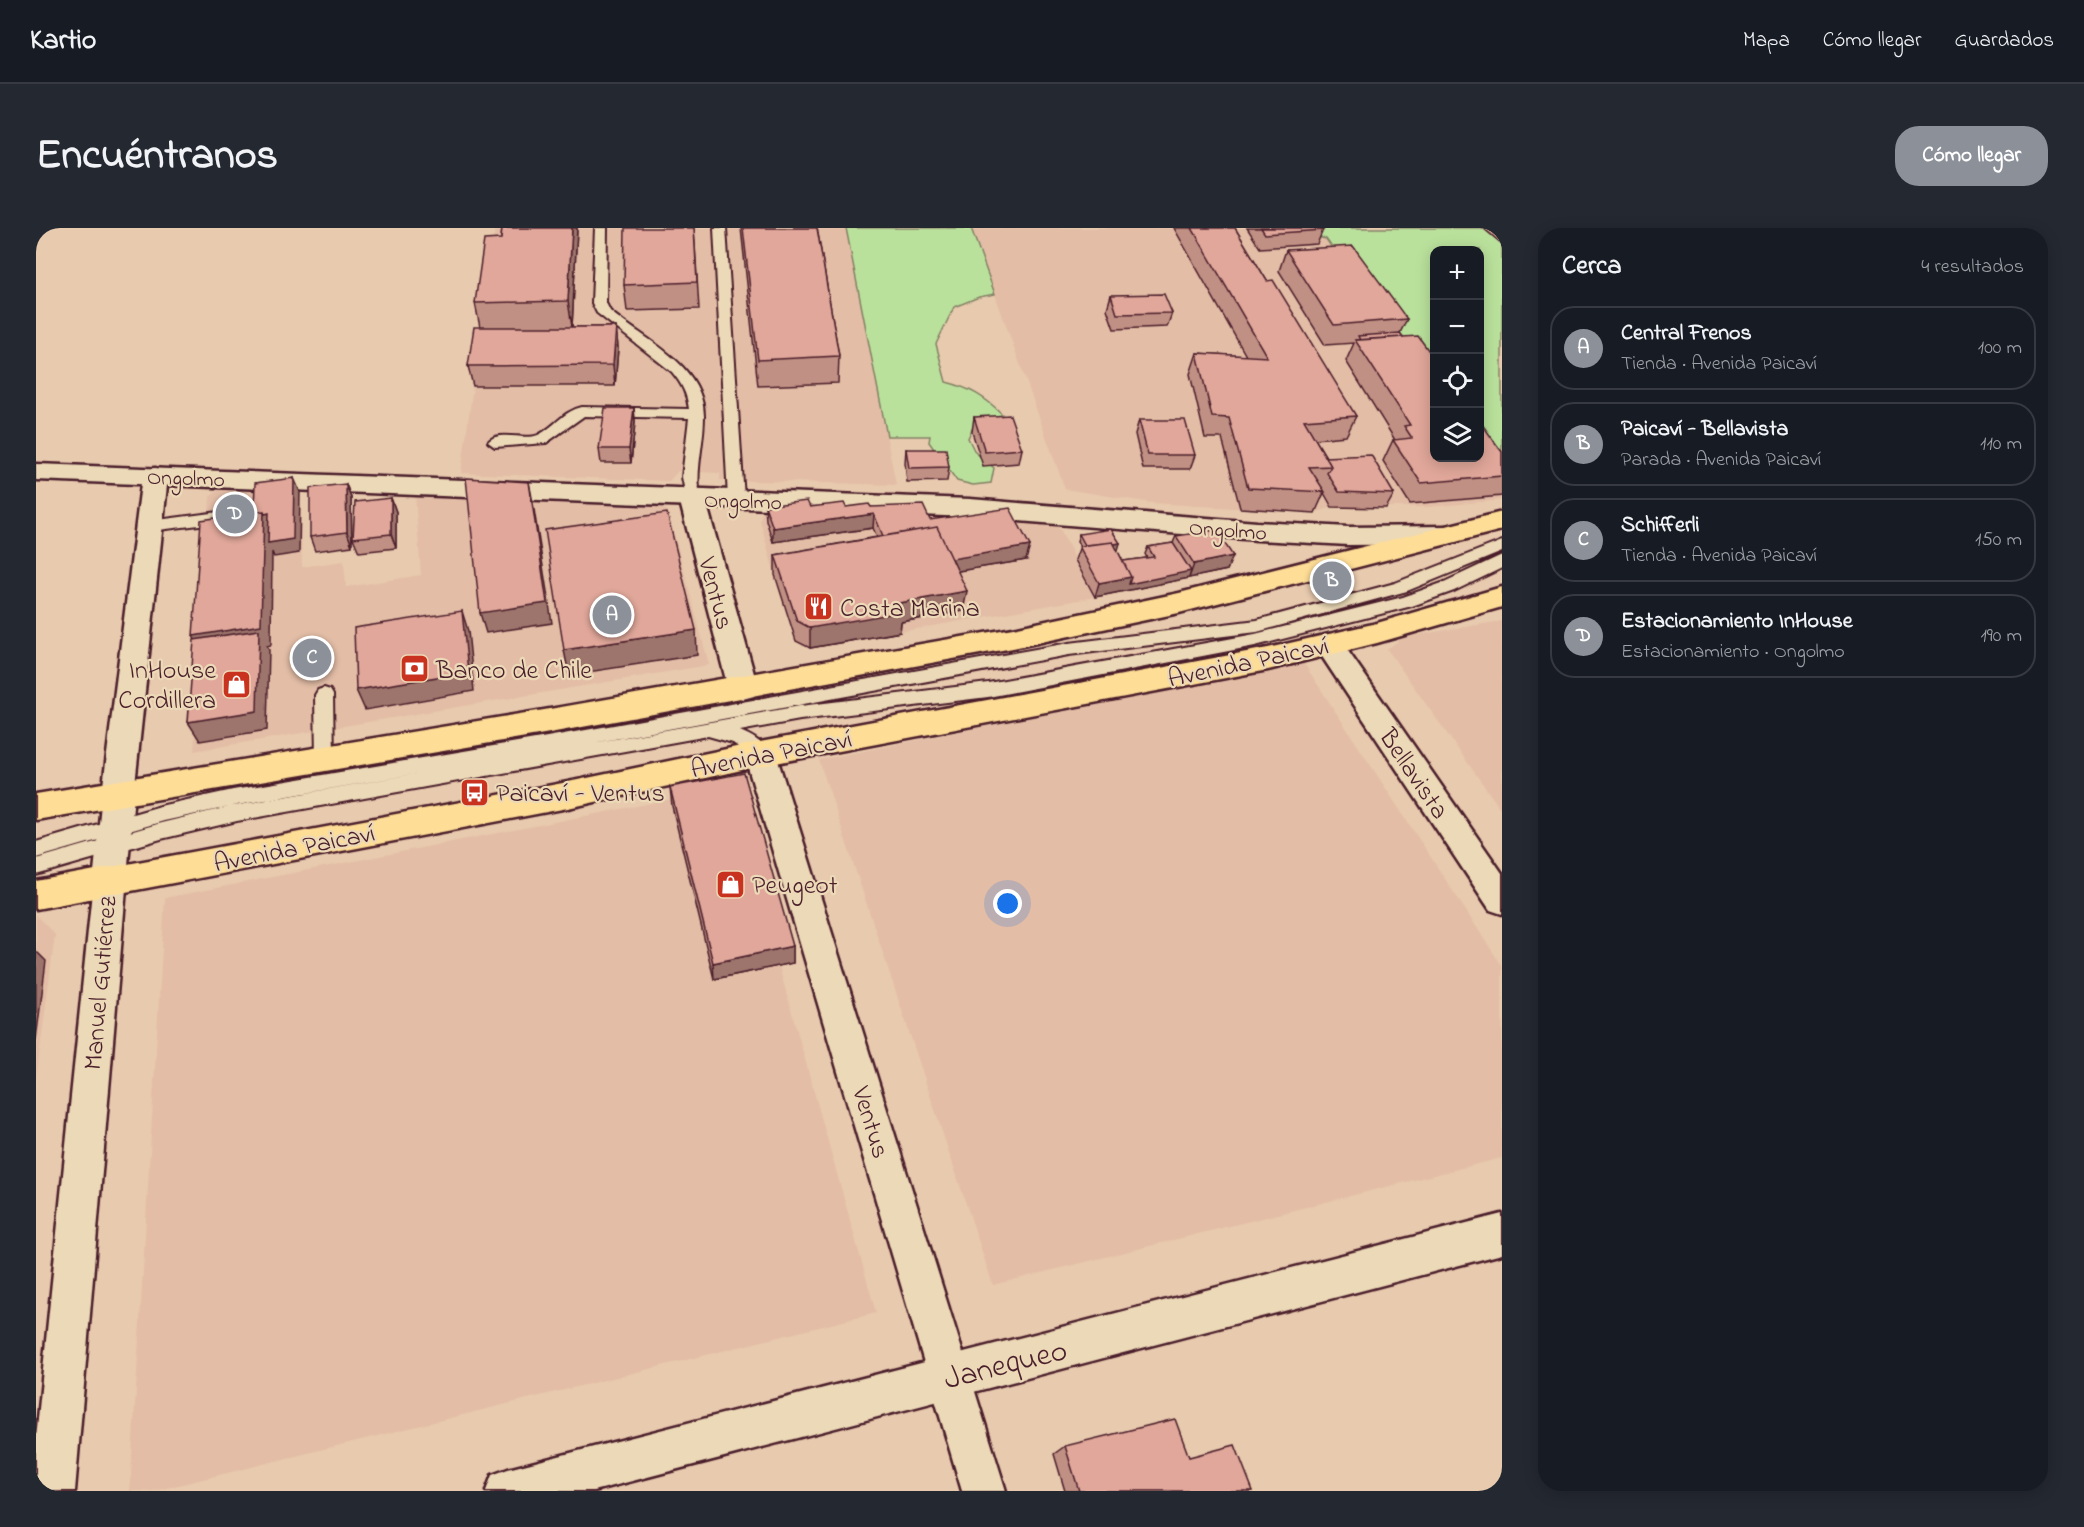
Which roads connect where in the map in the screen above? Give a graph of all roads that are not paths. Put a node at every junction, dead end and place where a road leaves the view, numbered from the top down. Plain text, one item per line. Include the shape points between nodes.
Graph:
1 (601, 228) edge
2 (720, 228) edge
3 (697, 414) junction
4 (495, 442) dead end
5 (36, 472) edge
6 (155, 476) junction
7 (692, 498) junction
8 (736, 499) junction
9 (1502, 521) edge
10 (150, 526) junction
11 (240, 531) edge
12 (1450, 535) junction
13 (1502, 546) edge
14 (1502, 561) edge
15 (1502, 597) edge
16 (1329, 645) junction
17 (743, 688) junction
18 (324, 695) dead end
19 (705, 730) junction
20 (760, 753) junction
21 (325, 759) junction
22 (118, 794) junction
23 (36, 807) edge
24 (36, 850) edge
25 (111, 853) junction
26 (36, 867) edge
27 (36, 894) edge
28 (1502, 900) edge
29 (1502, 1234) edge
30 (949, 1377) junction
31 (52, 1491) edge
32 (508, 1491) edge
33 (984, 1491) edge

1 - 3 lane via 599,303 613,321 690,382
2 - 8 lane
3 - 4 lane via 582,411 541,440
3 - 7 lane via 689,481
5 - 6 street, Ongolmo
6 - 7 street, Ongolmo
6 - 10 street, Manuel Gutiérrez
7 - 8 street, Ongolmo
7 - 17 street, Ventus
8 - 12 street, Ongolmo via 1007,510 1348,536
9 - 12 main road
10 - 11 lane via 234,515 241,519
10 - 22 street, Manuel Gutiérrez
12 - 17 main road via 1127,615
13 - 25 lane via 1401,587 1257,626 1069,649 164,813
14 - 19 lane via 1406,602 1255,640 988,690 843,707
15 - 16 main road, Avenida Paicaví
16 - 20 main road, Avenida Paicaví via 1104,691
16 - 28 street, Bellavista
17 - 21 main road
18 - 21 lane
19 - 20 lane via 738,737
19 - 25 lane via 202,820
20 - 25 main road, Avenida Paicaví via 568,795
20 - 30 street, Ventus
21 - 22 main road
22 - 23 main road
22 - 25 street, Manuel Gutiérrez
24 - 25 lane
25 - 26 lane
25 - 27 main road, Avenida Paicaví
25 - 31 street, Manuel Gutiérrez
29 - 30 street, Janequeo
30 - 32 street, Janequeo
30 - 33 street, Ventus

